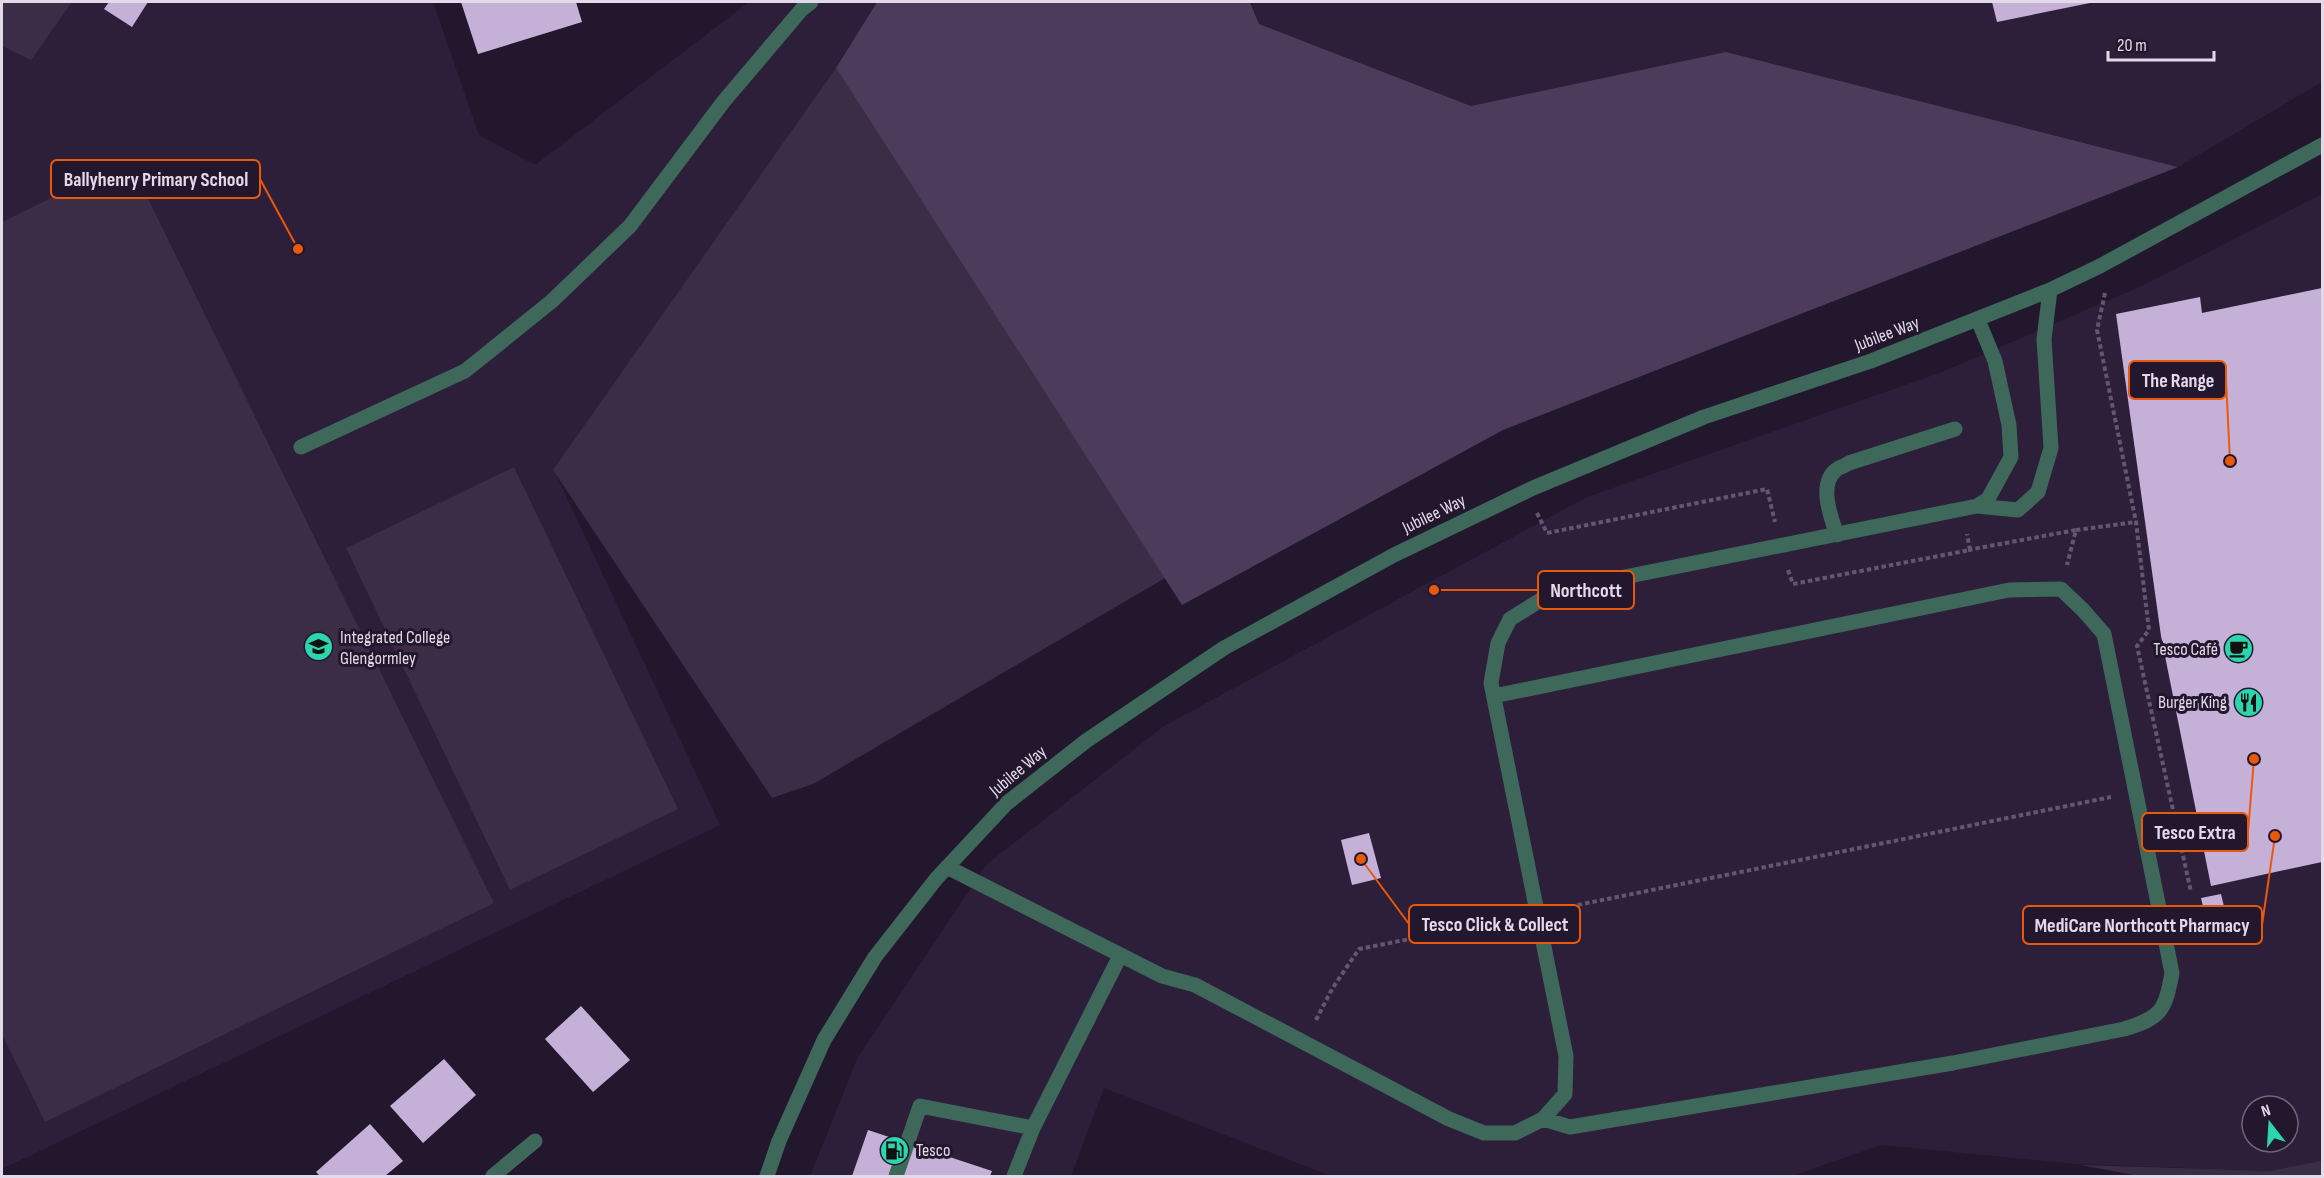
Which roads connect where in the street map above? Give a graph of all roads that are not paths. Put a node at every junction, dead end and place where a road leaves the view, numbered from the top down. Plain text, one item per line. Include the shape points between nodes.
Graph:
1 (811, 2) edge
2 (2322, 145) edge
3 (2050, 290) junction
4 (1978, 320) junction
5 (1955, 429) dead end
6 (301, 447) dead end
7 (1970, 507) junction
8 (1837, 535) junction
9 (1494, 696) junction
10 (947, 867) junction
11 (1120, 956) junction
12 (1543, 1119) junction
13 (1034, 1128) junction
14 (535, 1141) dead end
15 (494, 1176) edge
16 (767, 1176) edge
17 (896, 1176) edge
18 (1014, 1176) edge

1 - 6 street via 724,101 630,226 552,301 465,371
2 - 3 street, Jubilee Way
3 - 4 street, Jubilee Way
3 - 7 street via 2044,339 2052,448 2038,492 2018,510
4 - 7 street via 1995,361 2010,426 2011,457 1989,499
4 - 10 street, Jubilee Way via 1871,362 1704,417 1526,491 1394,555 1224,648 1077,748 1007,803
5 - 8 street via 1834,471 1827,485
7 - 8 street
8 - 9 street via 1547,596 1510,619 1498,643 1491,683
9 - 12 street via 1566,1056 1565,1094
9 - 12 street via 2009,590 2061,589 2104,634 2172,973 2167,1000 2150,1021 2124,1029 1953,1064 1570,1127
10 - 11 street
10 - 16 street, Jubilee Way via 875,957 824,1040
11 - 12 street via 1162,976 1195,985 1449,1119 1484,1133 1515,1133
11 - 13 street
13 - 17 street via 920,1106
13 - 18 street
14 - 15 street

